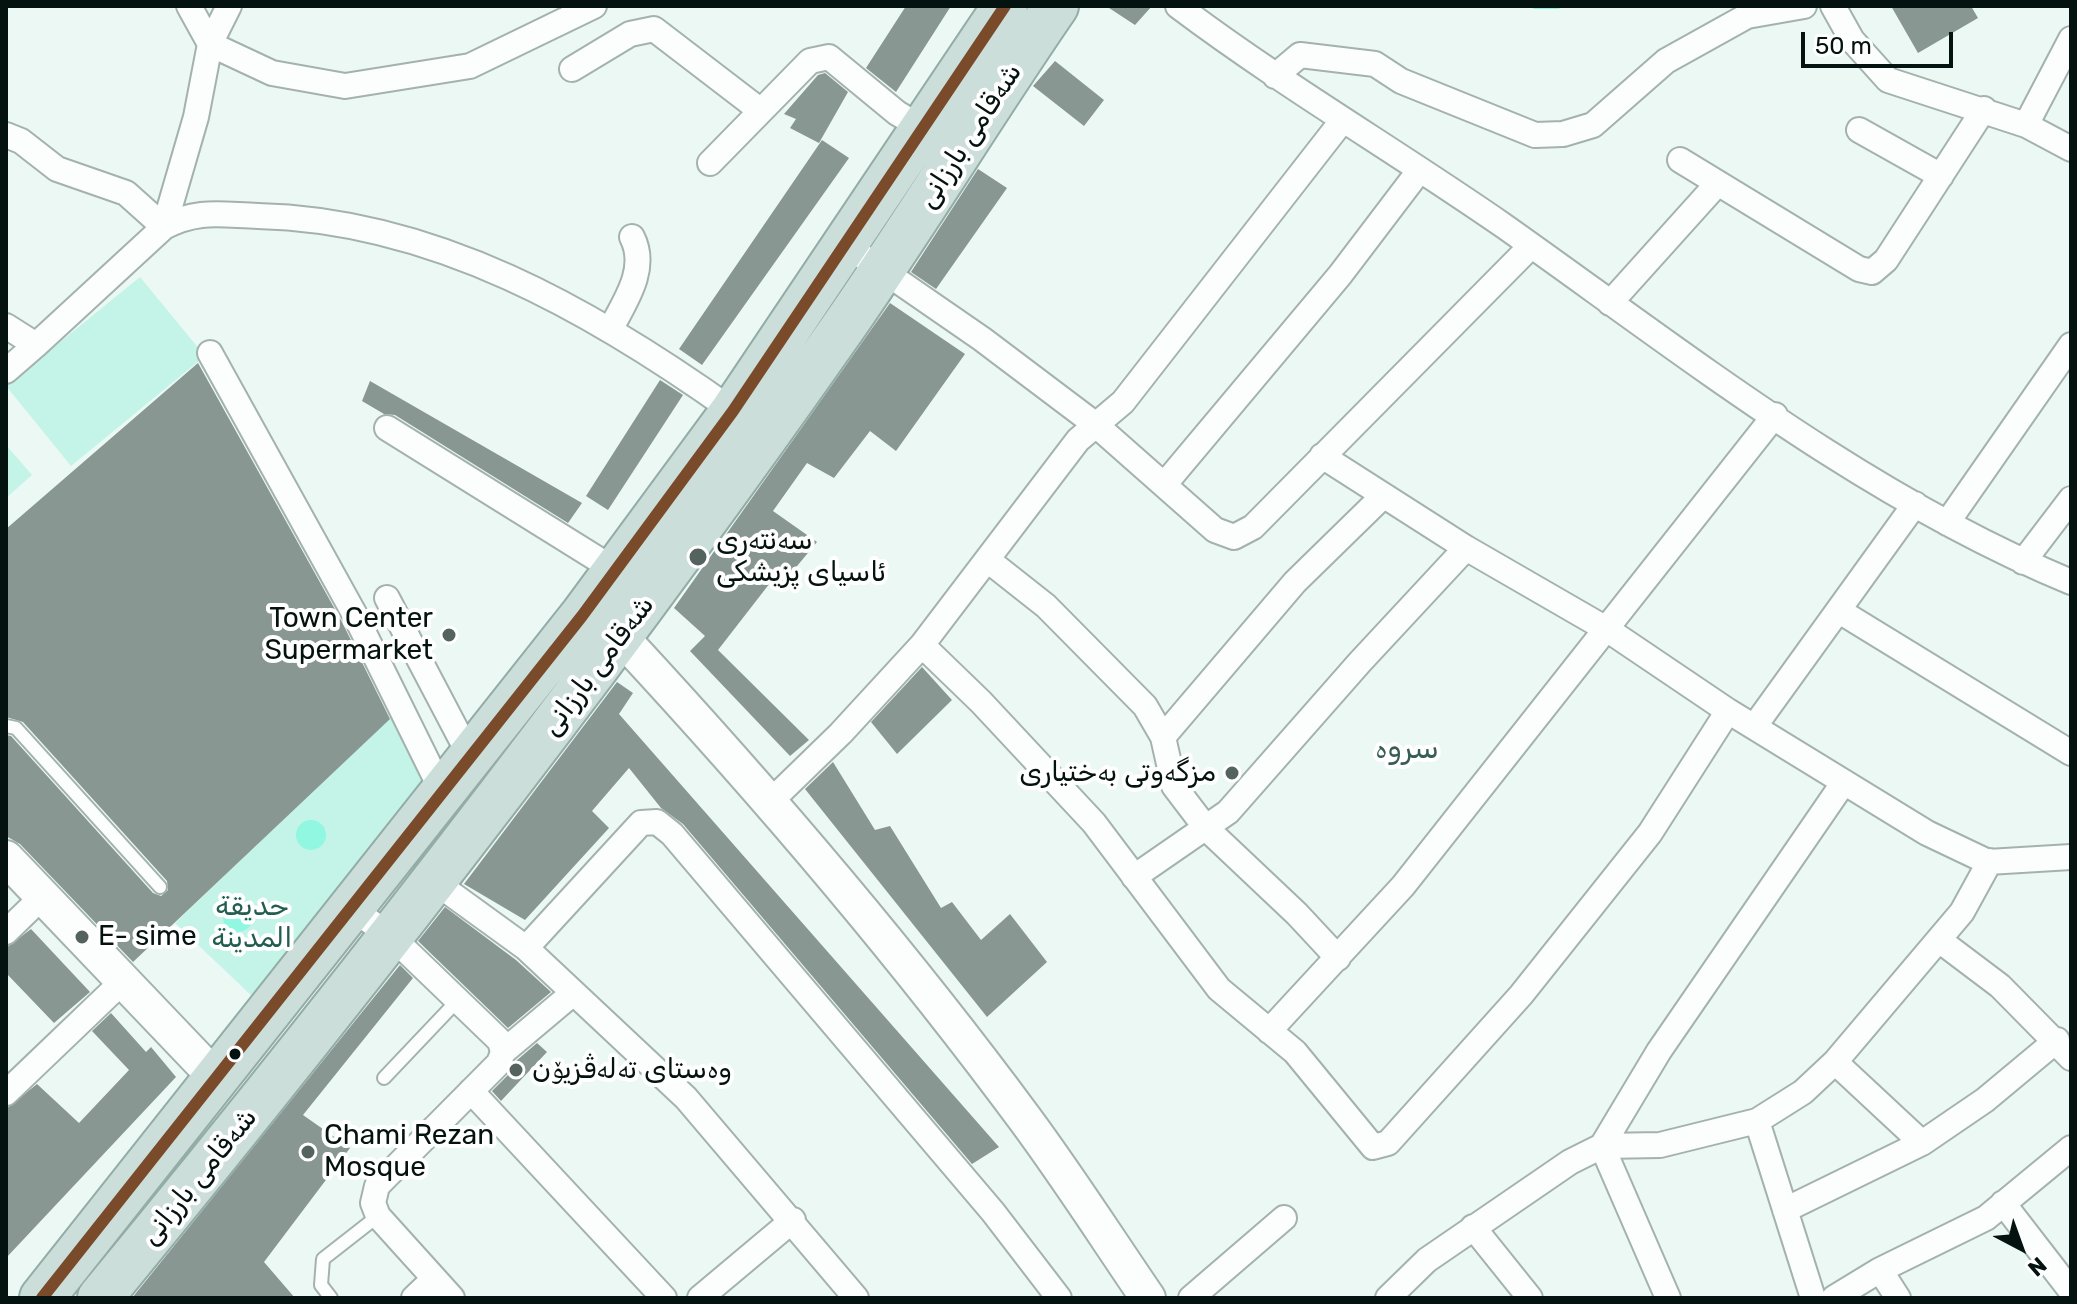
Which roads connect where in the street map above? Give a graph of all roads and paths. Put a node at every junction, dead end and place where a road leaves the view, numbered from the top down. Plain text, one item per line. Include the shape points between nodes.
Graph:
1 (189, 6) edge
2 (229, 6) edge
3 (594, 6) edge
4 (1005, 6) edge
5 (1056, 6) edge
6 (1178, 6) edge
7 (1804, 6) edge
8 (1833, 6) edge
9 (2071, 39) edge
10 (210, 44) junction
11 (572, 69) dead end
12 (1275, 76) junction
13 (1984, 109) junction
14 (761, 111) junction
15 (1342, 121) junction
16 (2026, 125) junction
17 (922, 128) junction
18 (1859, 130) dead end
19 (6, 135) edge
20 (2071, 149) edge
21 (1680, 160) dead end
22 (710, 163) dead end
23 (1419, 171) junction
24 (1941, 176) junction
25 (1718, 183) junction
26 (164, 227) junction
27 (632, 237) dead end
28 (843, 243) junction
29 (1531, 246) junction
30 (882, 270) junction
31 (1610, 303) junction
32 (6, 326) edge
33 (611, 328) junction
34 (36, 345) junction
35 (2071, 345) edge
36 (210, 353) dead end
37 (6, 371) edge
38 (733, 411) junction
39 (1775, 415) junction
40 (1096, 425) junction
41 (387, 428) dead end
42 (1322, 456) junction
43 (1164, 485) junction
44 (1382, 497) junction
45 (2071, 499) edge
46 (1915, 504) junction
47 (1947, 523) junction
48 (1466, 548) junction
49 (989, 561) junction
50 (2023, 562) junction
51 (615, 570) junction
52 (2071, 582) edge
53 (387, 598) dead end
54 (1841, 612) junction
55 (1608, 630) junction
56 (621, 637) junction
57 (922, 645) junction
58 (1728, 711) junction
59 (6, 726) edge
60 (1754, 727) junction
61 (1163, 737) junction
62 (2071, 753) edge
63 (471, 758) junction
64 (1844, 782) junction
65 (438, 800) junction
66 (771, 801) junction
67 (1206, 828) junction
68 (2071, 857) edge
69 (6, 858) edge
70 (1990, 861) junction
71 (1134, 877) junction
72 (435, 882) junction
73 (160, 887) dead end
74 (42, 897) junction
75 (350, 907) junction
76 (6, 932) edge
77 (393, 938) junction
78 (1939, 940) junction
79 (526, 948) junction
80 (1338, 958) junction
81 (122, 982) junction
82 (572, 994) junction
83 (458, 1000) junction
84 (1269, 1031) junction
85 (2064, 1049) edge
86 (503, 1052) junction
87 (1835, 1062) junction
88 (216, 1078) junction
89 (384, 1078) dead end
90 (471, 1091) junction
91 (6, 1093) edge
92 (1757, 1121) junction
93 (1922, 1143) junction
94 (1602, 1146) junction
95 (2071, 1148) edge
96 (2003, 1203) junction
97 (1785, 1210) junction
98 (378, 1216) junction
99 (1284, 1218) dead end
100 (793, 1220) junction
101 (1473, 1227) junction
102 (1880, 1270) junction
103 (434, 1279) junction
104 (2071, 1291) edge
105 (42, 1298) edge
106 (100, 1298) edge
107 (331, 1298) edge
108 (414, 1298) edge
109 (452, 1298) edge
110 (664, 1298) edge
111 (700, 1298) edge
112 (856, 1298) edge
113 (1059, 1298) edge
114 (1148, 1298) edge
115 (1191, 1298) edge
116 (1388, 1298) edge
117 (1530, 1298) edge
118 (1668, 1298) edge
119 (1813, 1298) edge
120 (1834, 1298) edge
121 (1898, 1298) edge

1 - 10 street
2 - 10 street
3 - 10 street via 470,66 345,86 272,73
4 - 17 highway, شەقامی بارزانی
5 - 30 highway, شەقامی بارزانی
6 - 12 street
7 - 12 street via 1747,16 1666,61 1593,125 1563,134 1535,135 1354,59 1300,55
8 - 13 street via 1852,40 1888,80
9 - 16 street
10 - 26 street via 196,117
11 - 14 street via 630,34 654,29
12 - 15 street
13 - 16 street
13 - 24 street
14 - 17 street via 810,61 829,57
14 - 22 street
15 - 23 street
15 - 40 street via 1123,402
16 - 20 street
17 - 28 highway, شەقامی بارزانی
18 - 24 street
19 - 26 street via 57,169 126,193
21 - 25 street
23 - 29 street
23 - 43 street via 1340,275
24 - 25 street via 1886,260 1872,272
25 - 31 street
26 - 33 street via 189,214 311,217 450,254 501,273
26 - 34 street
27 - 33 street via 639,250 636,276
28 - 30 street
28 - 38 highway, شەقامی بارزانی
29 - 31 street
29 - 42 street
30 - 40 street
30 - 56 highway, شەقامی بارزانی
31 - 39 street
32 - 34 street
33 - 38 street
34 - 37 street
35 - 47 street
36 - 65 street via 355,615 435,777
38 - 51 highway, شەقامی بارزانی
39 - 46 street
39 - 55 street
40 - 43 street
40 - 49 street via 1078,440
41 - 51 street
42 - 43 street via 1253,527 1234,537 1215,530
42 - 44 street
44 - 48 street
44 - 61 street via 1295,582
45 - 50 street
46 - 47 street
46 - 54 street
47 - 50 street
48 - 55 street
48 - 67 street via 1228,812
49 - 57 street
49 - 61 street via 1046,606 1145,706
50 - 52 street
51 - 63 highway, شەقامی بارزانی
53 - 63 street
54 - 60 street
54 - 62 street
55 - 58 street
55 - 80 street via 1403,886
56 - 66 street
56 - 72 highway, شەقامی بارزانی
57 - 66 street
57 - 71 street via 1094,823
58 - 60 street
58 - 84 street via 1650,833 1521,995 1388,1143 1373,1147 1295,1052
59 - 73 lane via 16,728
60 - 64 street
61 - 67 street via 1174,786
63 - 65 highway, شەقامی بارزانی
64 - 70 street via 1927,833
64 - 94 street via 1659,1051
65 - 75 highway, شەقامی بارزانی
66 - 114 street via 1025,1120
67 - 71 street
67 - 80 street
68 - 70 street
69 - 74 street
70 - 78 street via 1962,912
71 - 84 street via 1219,989
72 - 77 highway, شەقامی بارزانی
72 - 79 street
74 - 76 street
74 - 81 street
75 - 77 street
75 - 88 highway, شەقامی بارزانی
77 - 83 street
77 - 106 highway, شەقامی بارزانی
78 - 85 street via 2000,986
78 - 87 street
79 - 82 street
79 - 113 street via 621,842 641,823 657,822 983,1200
80 - 84 street
81 - 88 street
81 - 91 street
82 - 86 street
82 - 100 street via 686,1098
83 - 86 street via 500,1041
83 - 89 lane
85 - 93 street
86 - 90 street
87 - 92 street via 1803,1092
87 - 93 street
88 - 105 highway, شەقامی بارزانی
90 - 98 street via 377,1186 373,1203
90 - 110 street
92 - 94 street via 1660,1145
92 - 97 street
93 - 97 street
94 - 101 street
94 - 118 street
95 - 96 street
96 - 102 street via 1947,1240
96 - 104 street
97 - 119 street
98 - 103 street
98 - 107 lane via 323,1259 321,1285
99 - 115 street
100 - 111 street
100 - 112 street
101 - 116 street via 1427,1260
101 - 117 street
102 - 120 street
102 - 121 street
103 - 108 street
103 - 109 street

